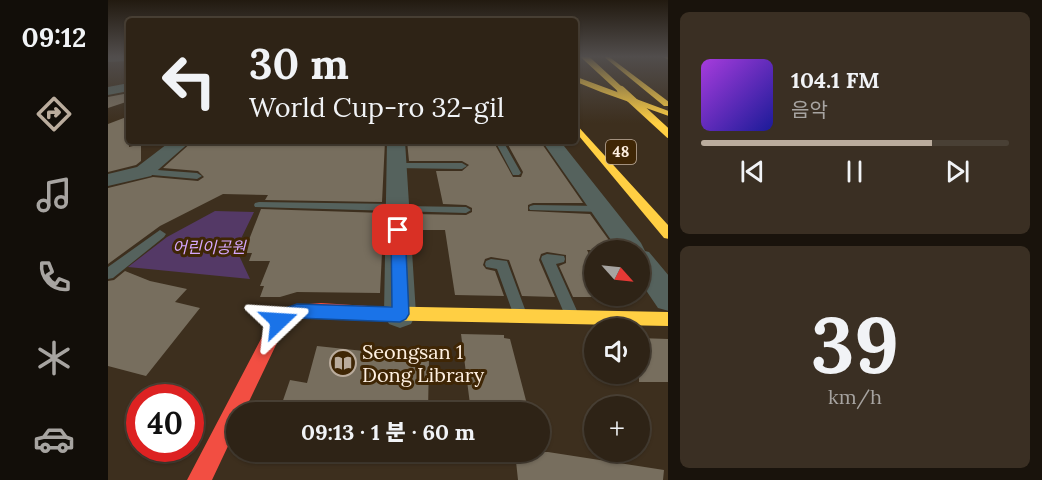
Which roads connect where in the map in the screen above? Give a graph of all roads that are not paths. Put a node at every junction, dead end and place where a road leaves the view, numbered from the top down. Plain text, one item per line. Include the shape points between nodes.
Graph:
1 (608, 78) edge
2 (634, 78) edge
3 (578, 80) edge
4 (126, 88) edge
5 (108, 91) edge
6 (668, 104) edge
7 (668, 114) edge
8 (578, 129) edge
9 (668, 133) edge
10 (178, 144) edge
11 (396, 144) edge
12 (501, 144) edge
13 (553, 144) edge
14 (397, 166) junction
15 (462, 166) dead end
16 (144, 172) junction
17 (516, 173) dead end
18 (196, 176) dead end
19 (108, 180) edge
20 (259, 205) dead end
21 (398, 208) junction
22 (534, 208) dead end
23 (602, 209) junction
24 (466, 210) dead end
25 (160, 234) dead end
26 (668, 234) edge
27 (625, 240) edge
28 (559, 259) dead end
29 (491, 264) dead end
30 (108, 274) edge
31 (650, 274) edge
32 (668, 298) edge
33 (400, 314) junction
34 (520, 316) junction
35 (573, 317) junction
36 (668, 319) edge
37 (200, 480) edge

1 - 9 main road, bridge
2 - 6 main road
3 - 7 main road, bridge
4 - 5 street
8 - 26 main road
10 - 16 street
11 - 14 street
12 - 17 lane
13 - 23 street
14 - 15 lane
14 - 21 street
16 - 18 lane
16 - 19 street
20 - 21 lane
21 - 24 lane
21 - 33 street
22 - 23 lane
23 - 27 street
25 - 30 lane
28 - 35 lane via 547,259
29 - 34 lane via 502,264
31 - 32 street
33 - 34 main road
33 - 37 main road via 297,311 284,316
34 - 35 main road
35 - 36 main road

